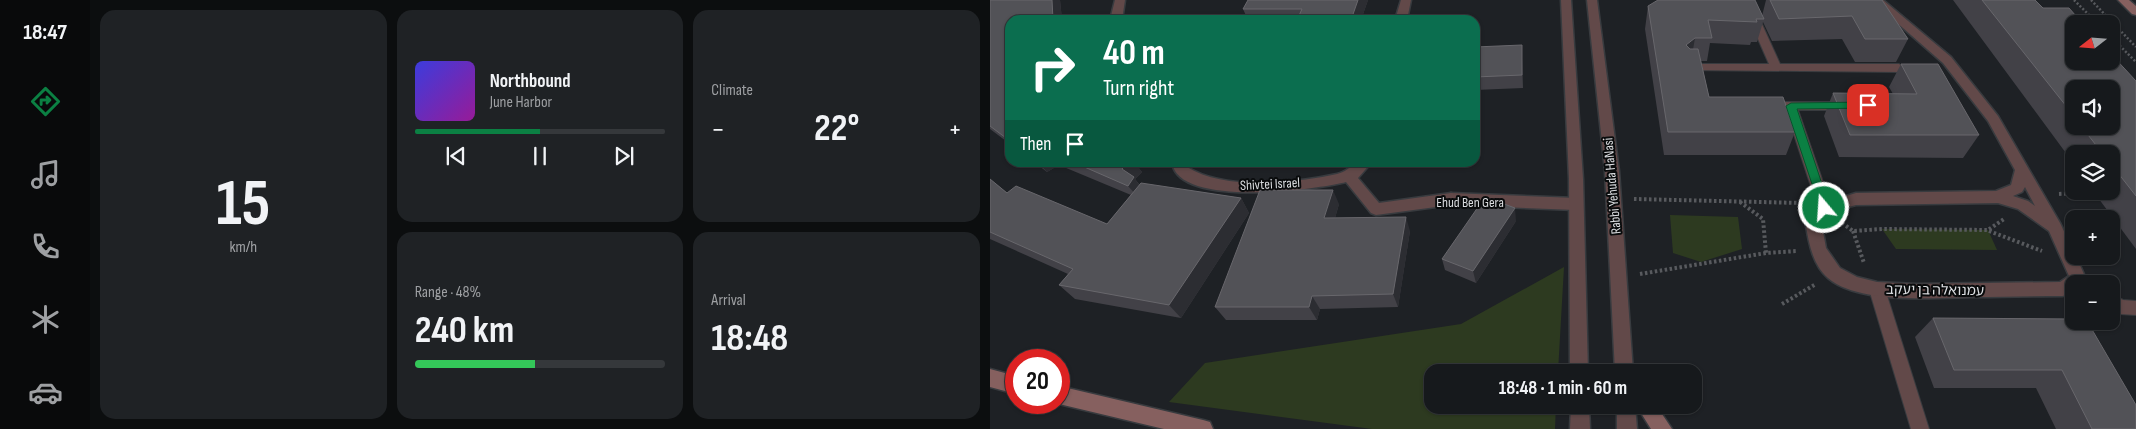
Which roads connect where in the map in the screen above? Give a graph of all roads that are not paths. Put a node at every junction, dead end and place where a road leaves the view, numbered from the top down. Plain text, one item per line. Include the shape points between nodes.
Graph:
1 (1120, 0) edge
2 (1406, 0) edge
3 (1566, 0) edge
4 (1592, 0) edge
5 (1746, 0) edge
6 (1876, 0) edge
7 (2123, 0) edge
8 (2136, 12) edge
9 (1117, 15) edge
10 (1402, 15) edge
11 (1690, 68) edge
12 (1776, 68) junction
13 (1899, 68) dead end
14 (1756, 106) edge
15 (1791, 106) junction
16 (1859, 106) edge
17 (1180, 167) edge
18 (1362, 167) edge
19 (2022, 170) junction
20 (1349, 176) junction
21 (1998, 197) junction
22 (1576, 204) junction
23 (1824, 208) junction
24 (2055, 227) junction
25 (2078, 275) edge
26 (1874, 288) junction
27 (2065, 288) edge
28 (2120, 307) edge
29 (2136, 308) edge
30 (1579, 364) edge
31 (1623, 364) edge
32 (990, 378) edge
33 (1005, 381) edge
34 (1070, 398) edge
35 (1580, 414) edge
36 (1626, 414) edge
37 (1651, 414) edge
38 (1203, 429) edge
39 (1580, 429) edge
40 (1627, 429) edge
41 (1662, 429) edge
42 (1920, 429) edge

1 - 9 street
2 - 10 street
3 - 22 street
4 - 31 street, Rabbi Yehuda HaNasi via 1614,198
5 - 12 lane
6 - 19 street, עמנואלה בן יעקב via 1947,60 1992,119
7 - 8 main road
11 - 12 lane
12 - 13 lane
14 - 15 lane
15 - 16 lane
15 - 23 lane
17 - 20 street, Shivtei Israel via 1191,178 1218,185 1256,188
18 - 20 street
19 - 21 street via 2017,188
19 - 24 street, עמנואלה בן יעקב
20 - 22 street, Ehud Ben Gera via 1376,209 1452,199
21 - 23 street, עמנואלה בן יעקב via 1856,199
21 - 24 street, עמנואלה בן יעקב via 2024,205
22 - 30 street
23 - 26 street, עמנואלה בן יעקב via 1814,226 1818,250 1834,273 1853,283
24 - 25 street, עמנואלה בן יעקב
26 - 27 street, עמנואלה בן יעקב via 1916,291
26 - 42 lane
28 - 29 lane
32 - 33 main road
34 - 38 main road
35 - 39 street
36 - 40 street
37 - 41 main road

